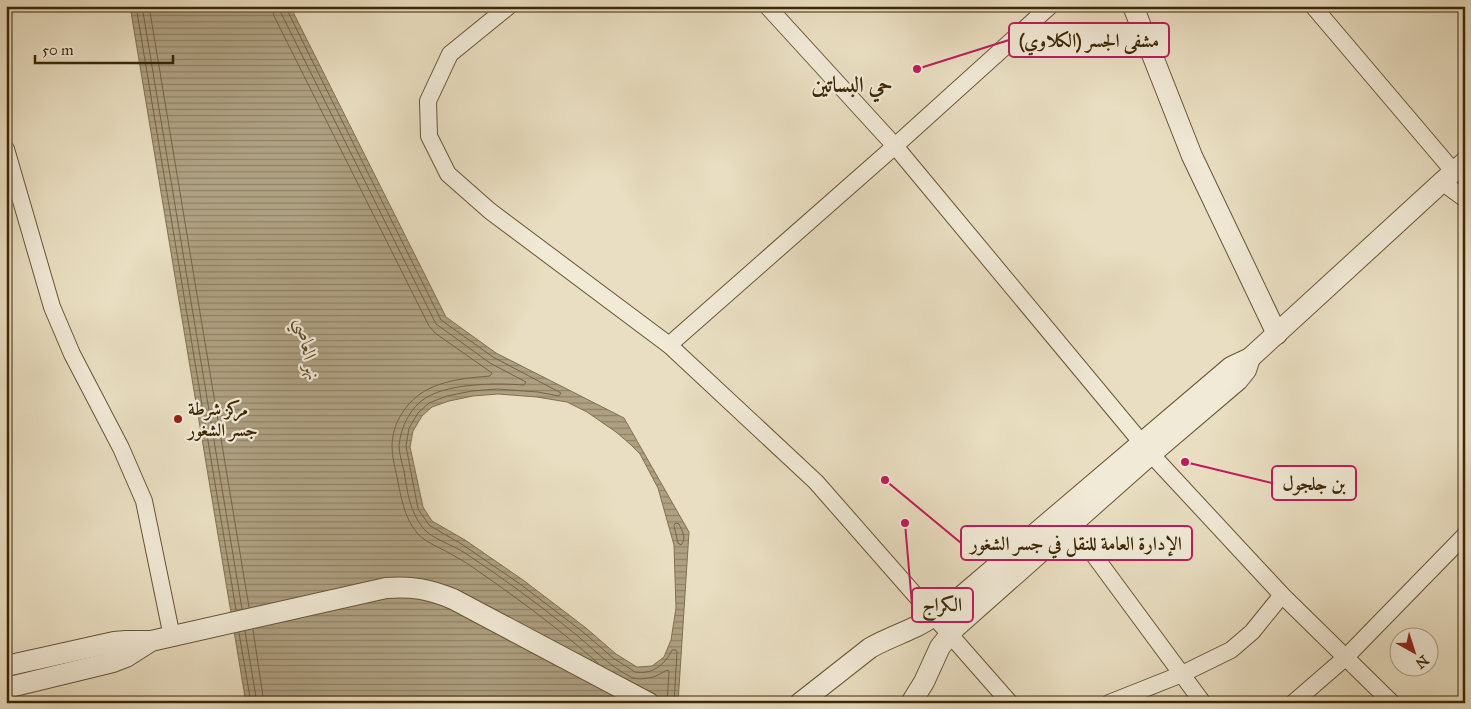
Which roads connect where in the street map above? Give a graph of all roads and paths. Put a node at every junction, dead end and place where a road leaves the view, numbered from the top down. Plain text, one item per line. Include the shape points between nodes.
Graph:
1 (509, 6) edge
2 (767, 6) edge
3 (1050, 6) edge
4 (1133, 6) edge
5 (1313, 6) edge
6 (896, 146) junction
7 (6, 149) edge
8 (1454, 172) edge
9 (1465, 199) edge
10 (1277, 334) junction
11 (669, 345) junction
12 (1146, 448) junction
13 (1071, 524) junction
14 (1465, 535) edge
15 (1282, 595) junction
16 (934, 617) junction
17 (949, 634) junction
18 (172, 637) junction
19 (151, 642) junction
20 (1345, 658) junction
21 (6, 666) edge
22 (1182, 674) junction
23 (6, 688) edge
24 (649, 703) edge
25 (800, 703) edge
26 (911, 703) edge
27 (1010, 703) edge
28 (1109, 703) edge
29 (1202, 703) edge
30 (1293, 703) edge
31 (1392, 703) edge

1 - 11 street via 450,54 428,101 429,136 448,174 483,205
2 - 6 street
3 - 6 street
4 - 10 street via 1192,156
5 - 8 street
6 - 11 street
6 - 12 street
7 - 18 street via 52,308 144,501
8 - 9 street
8 - 10 street
10 - 12 street via 1250,358 1230,367
11 - 16 street via 816,482
12 - 13 street
12 - 15 street
12 - 16 street
13 - 17 street
13 - 22 street
14 - 20 street
15 - 20 street
15 - 22 street via 1252,632 1231,650
16 - 17 street
16 - 25 street via 870,648
17 - 26 street
17 - 27 street
18 - 19 street
18 - 24 street via 386,588 420,588 453,599
19 - 21 street via 114,642
19 - 23 street via 113,662
20 - 30 street
20 - 31 street
22 - 28 street
22 - 29 street

